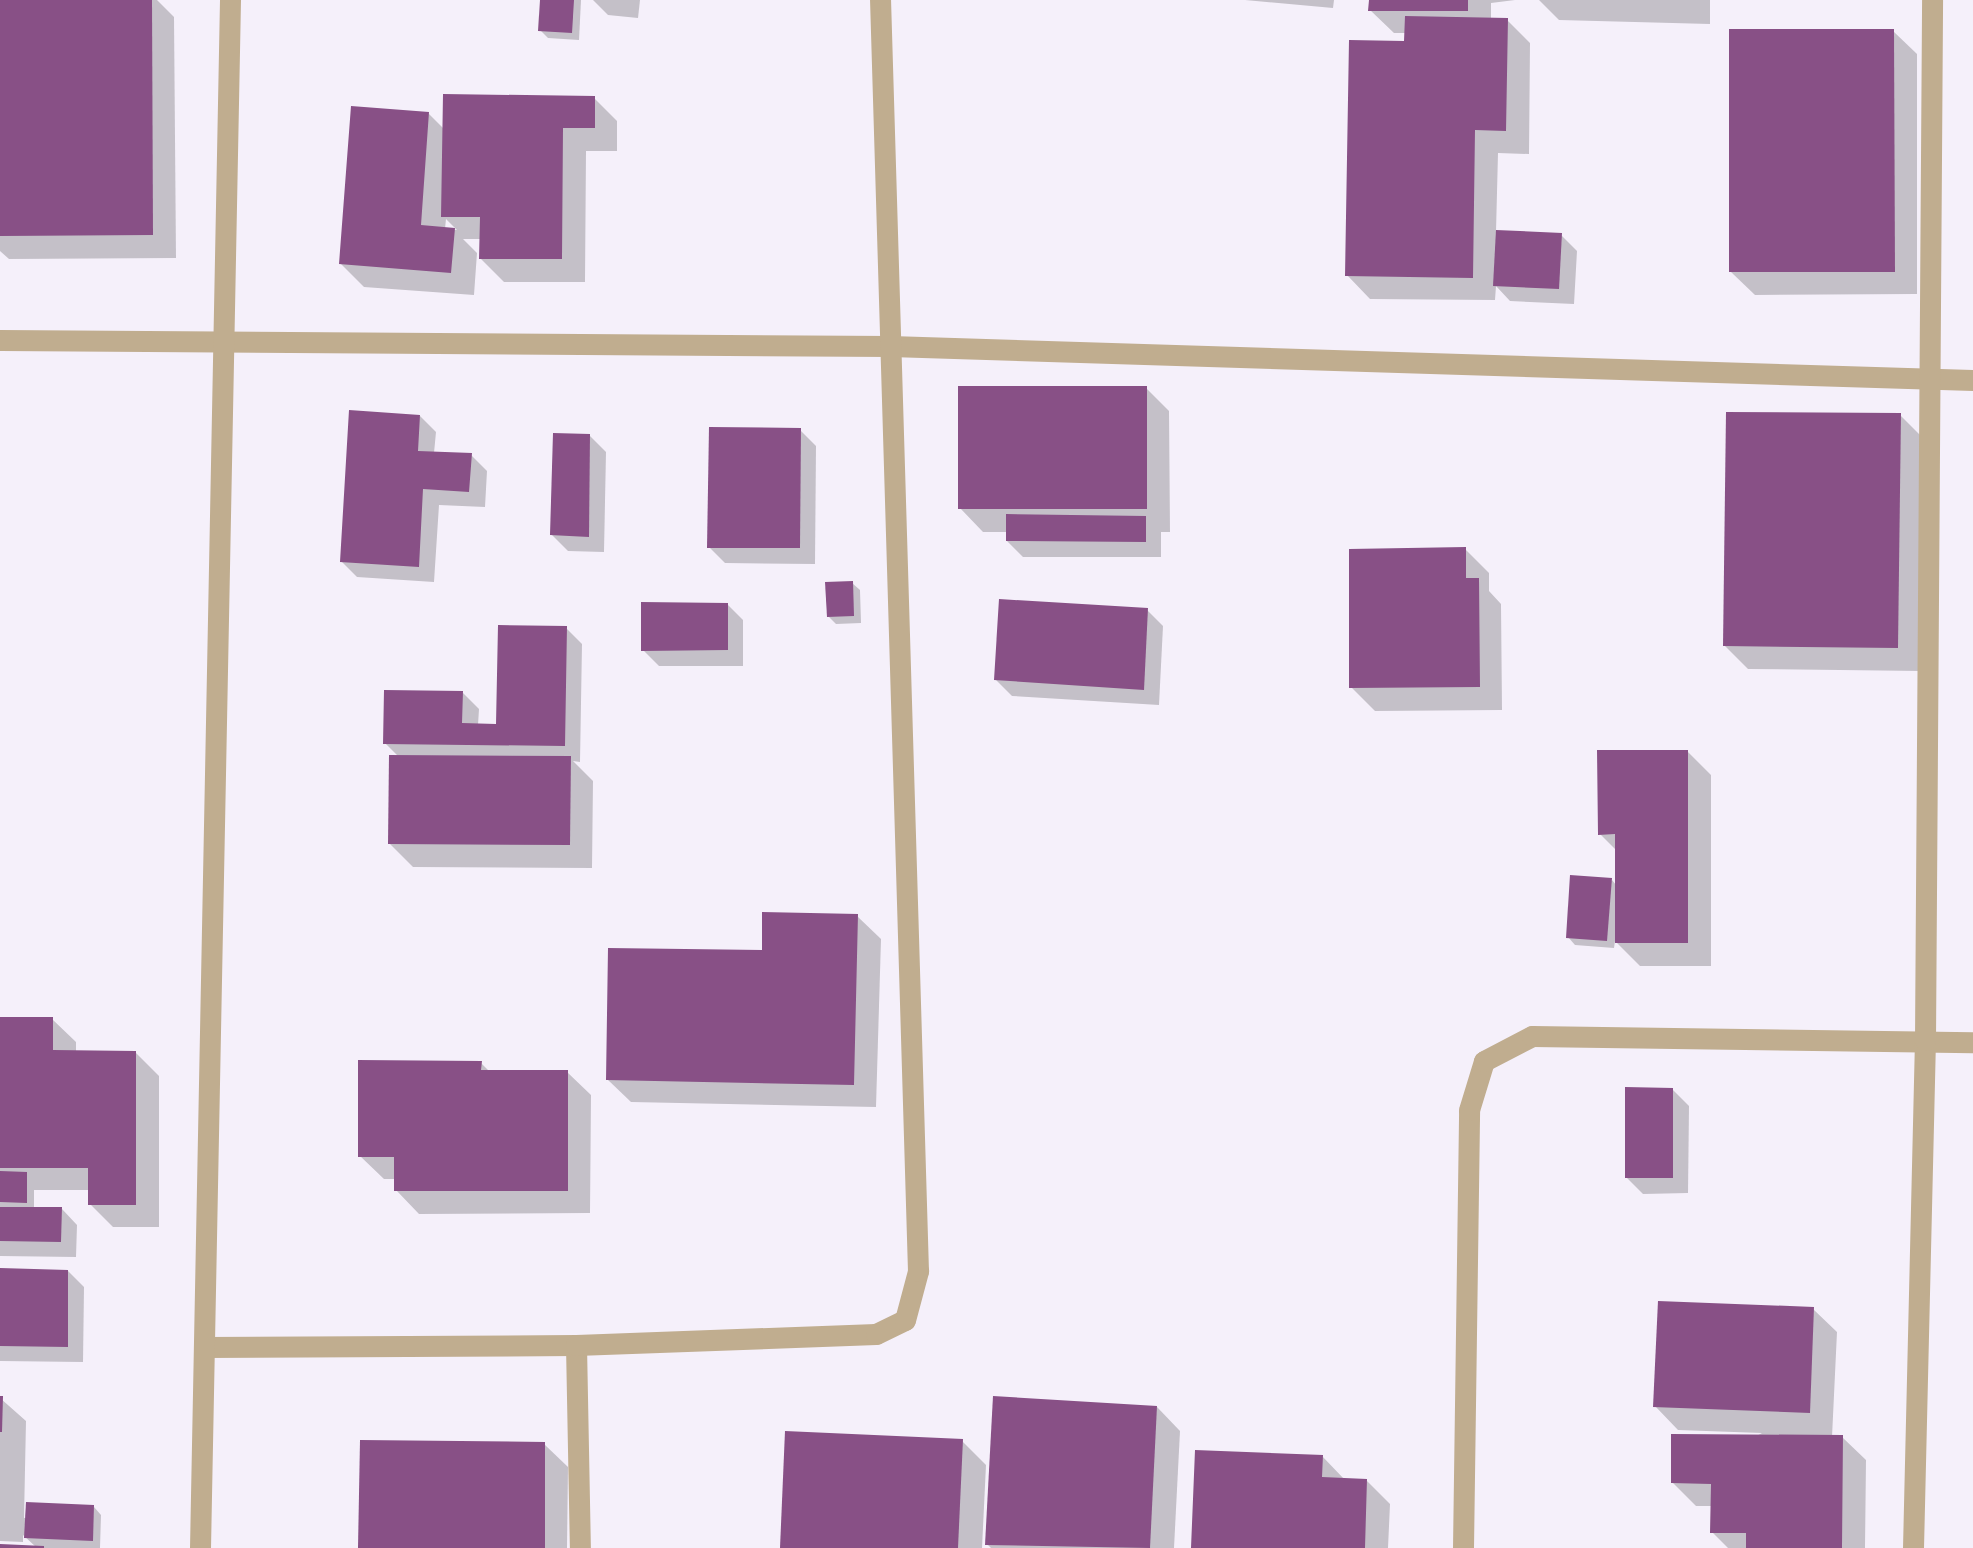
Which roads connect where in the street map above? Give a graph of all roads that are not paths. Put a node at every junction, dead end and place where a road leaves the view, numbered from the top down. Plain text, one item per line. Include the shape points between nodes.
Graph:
1 (230, 0) edge
2 (880, 0) edge
3 (1932, 0) edge
4 (0, 340) edge
5 (225, 341) junction
6 (890, 346) junction
7 (1973, 380) edge
8 (1927, 381) junction
9 (1925, 1040) junction
10 (1973, 1042) edge
11 (576, 1345) junction
12 (204, 1347) junction
13 (200, 1548) edge
14 (580, 1548) edge
15 (1463, 1548) edge
16 (1913, 1548) edge

1 - 5 street
2 - 6 street
3 - 8 street
4 - 5 street
5 - 6 street
5 - 12 street
6 - 8 street
6 - 11 street via 918,1271 905,1320 877,1334
7 - 8 street
8 - 9 street
9 - 10 street
9 - 15 street via 1532,1036 1484,1061 1469,1110
9 - 16 street
11 - 12 street
11 - 14 street
12 - 13 street

